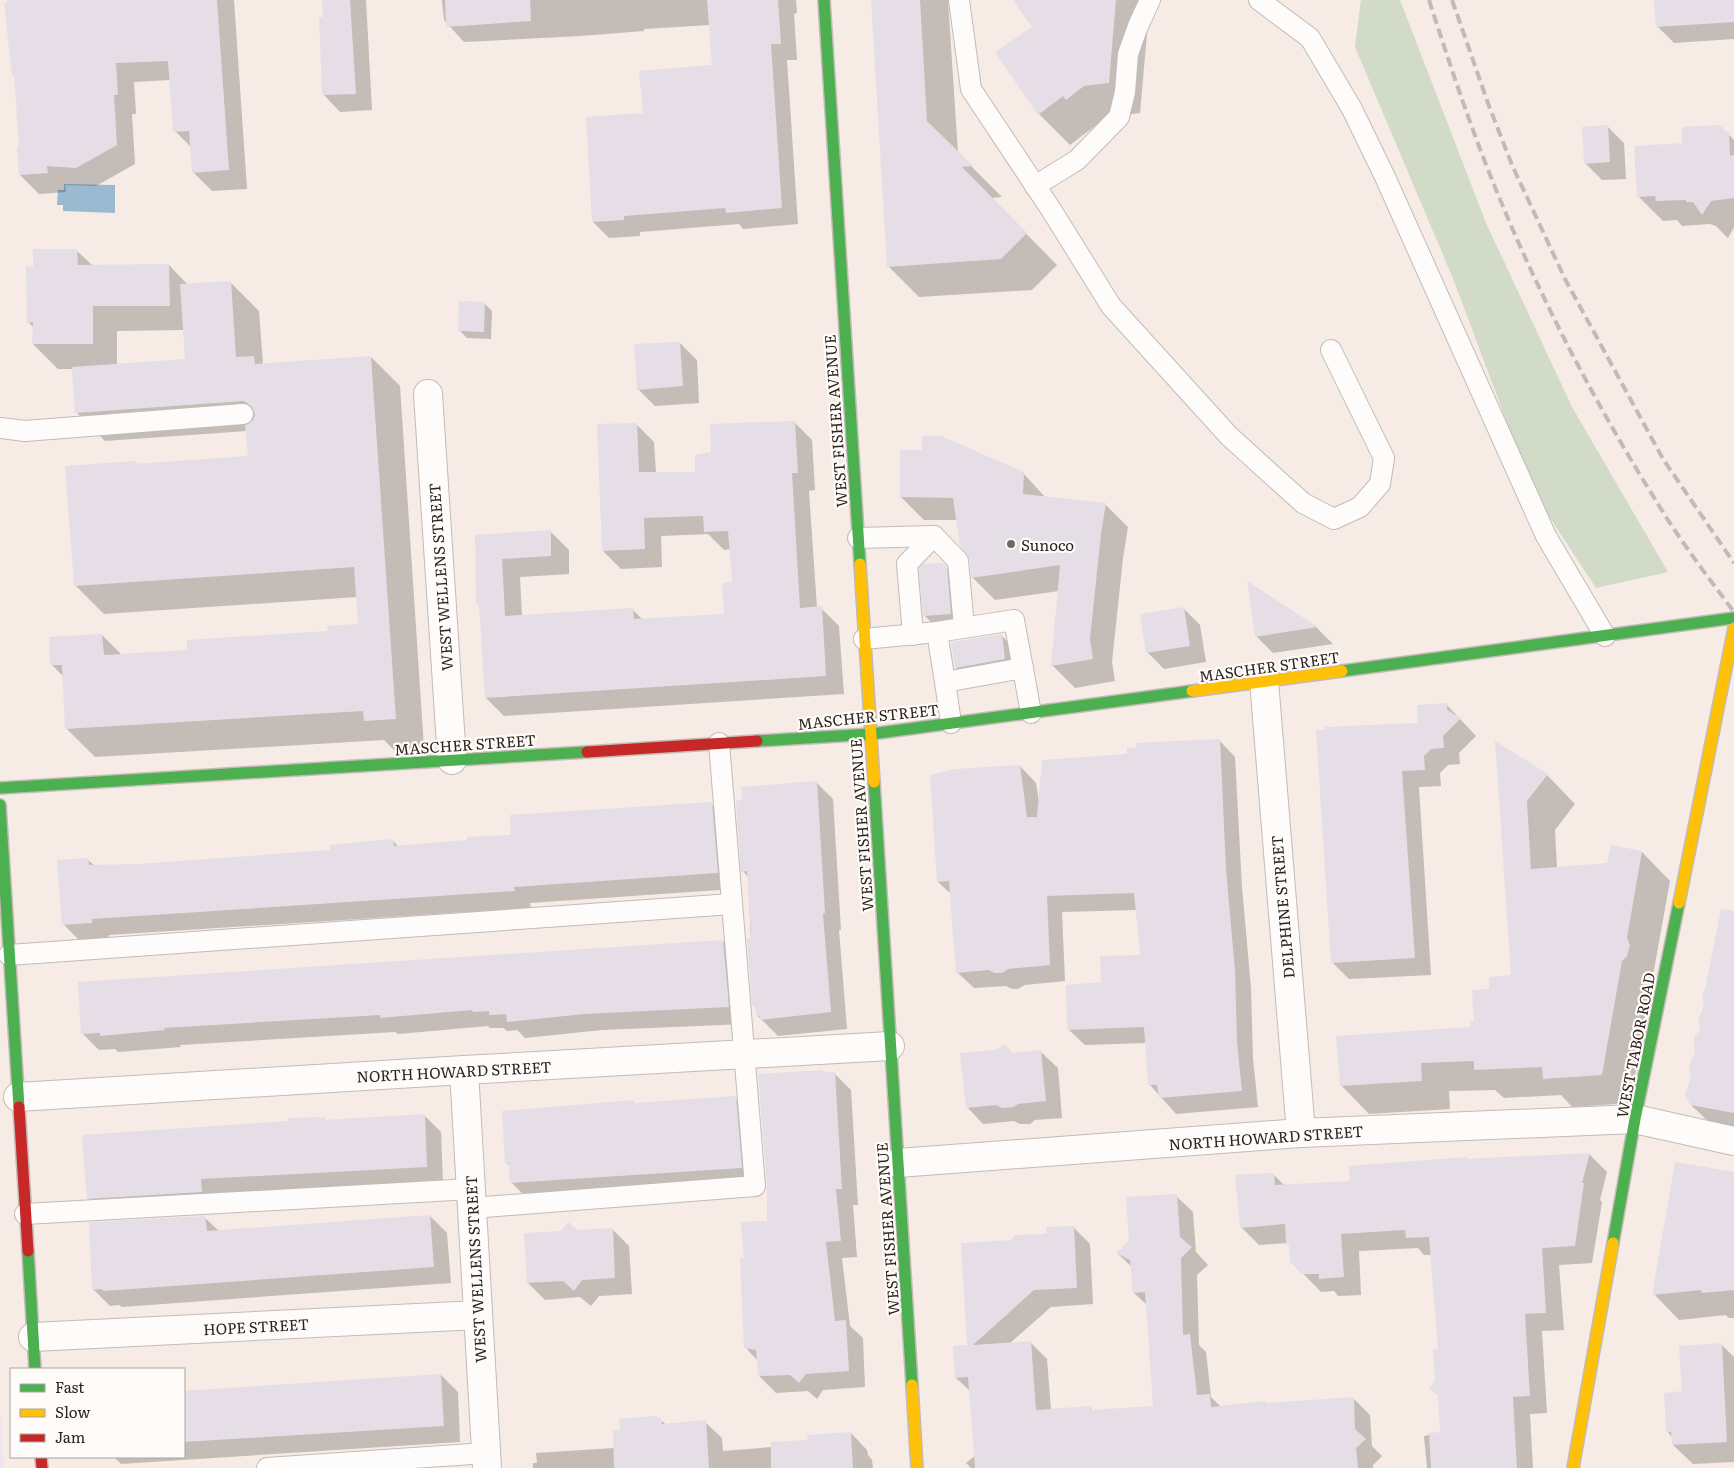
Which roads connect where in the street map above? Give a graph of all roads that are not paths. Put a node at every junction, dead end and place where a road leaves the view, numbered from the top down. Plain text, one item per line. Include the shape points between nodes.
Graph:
1 (824, 0) edge
2 (959, 0) edge
3 (1150, 0) edge
4 (1260, 0) edge
5 (1035, 186) junction
6 (1330, 350) dead end
7 (428, 394) dead end
8 (243, 414) dead end
9 (0, 428) edge
10 (934, 536) junction
11 (858, 538) junction
12 (1734, 618) edge
13 (964, 628) junction
14 (1734, 628) edge
15 (937, 632) junction
16 (913, 635) junction
17 (1605, 636) junction
18 (864, 639) junction
19 (1022, 668) junction
20 (1264, 681) junction
21 (945, 682) junction
22 (1030, 712) junction
23 (951, 723) junction
24 (871, 734) junction
25 (720, 743) junction
26 (452, 760) junction
27 (0, 788) edge
28 (0, 806) edge
29 (732, 904) junction
30 (10, 955) junction
31 (890, 1046) junction
32 (744, 1054) junction
33 (464, 1070) junction
34 (18, 1097) junction
35 (1635, 1119) junction
36 (1301, 1133) junction
37 (1734, 1141) edge
38 (898, 1163) junction
39 (471, 1199) junction
40 (25, 1214) junction
41 (478, 1315) junction
42 (33, 1337) junction
43 (35, 1368) edge
44 (486, 1461) edge
45 (267, 1468) edge
46 (917, 1468) edge
47 (1573, 1468) edge

1 - 11 street, WEST FISHER AVENUE
2 - 5 lane via 971,89
3 - 5 lane via 1128,54 1119,117 1077,160
4 - 17 lane via 1310,38 1352,109 1546,536
5 - 6 lane via 1111,306 1229,436 1303,503 1334,518 1360,507 1370,496 1380,484 1384,458
7 - 26 street, WEST WELLENS STREET
8 - 9 lane via 25,430
10 - 11 lane
10 - 13 lane via 958,561
10 - 16 lane via 907,564
11 - 18 street, WEST FISHER AVENUE
12 - 17 street, MASCHER STREET
13 - 15 lane
13 - 19 lane via 1014,620
14 - 35 street, WEST TABOR ROAD
15 - 16 lane
15 - 21 lane
16 - 18 lane
17 - 20 street, MASCHER STREET
18 - 24 street, WEST FISHER AVENUE
19 - 21 lane
19 - 22 lane
20 - 22 street, MASCHER STREET
20 - 36 street, DELPHINE STREET
21 - 23 lane
22 - 23 street, MASCHER STREET
23 - 24 street, MASCHER STREET
24 - 25 street, MASCHER STREET
24 - 31 street, WEST FISHER AVENUE
25 - 26 street, MASCHER STREET
25 - 29 lane
26 - 27 street, MASCHER STREET
28 - 30 street
29 - 30 lane
29 - 32 lane
30 - 34 street
31 - 32 street, NORTH HOWARD STREET
31 - 38 street, WEST FISHER AVENUE
32 - 33 street, NORTH HOWARD STREET
32 - 39 lane via 754,1186
33 - 34 street, NORTH HOWARD STREET
33 - 39 street, WEST WELLENS STREET
34 - 40 street
35 - 36 street, NORTH HOWARD STREET
35 - 37 street, NORTH HOWARD STREET
35 - 47 street, WEST TABOR ROAD
36 - 38 street, NORTH HOWARD STREET
38 - 46 street, WEST FISHER AVENUE
39 - 40 lane
39 - 41 street, WEST WELLENS STREET
40 - 42 street
41 - 42 street, HOPE STREET
41 - 44 street, WEST WELLENS STREET
42 - 43 street
44 - 45 lane

